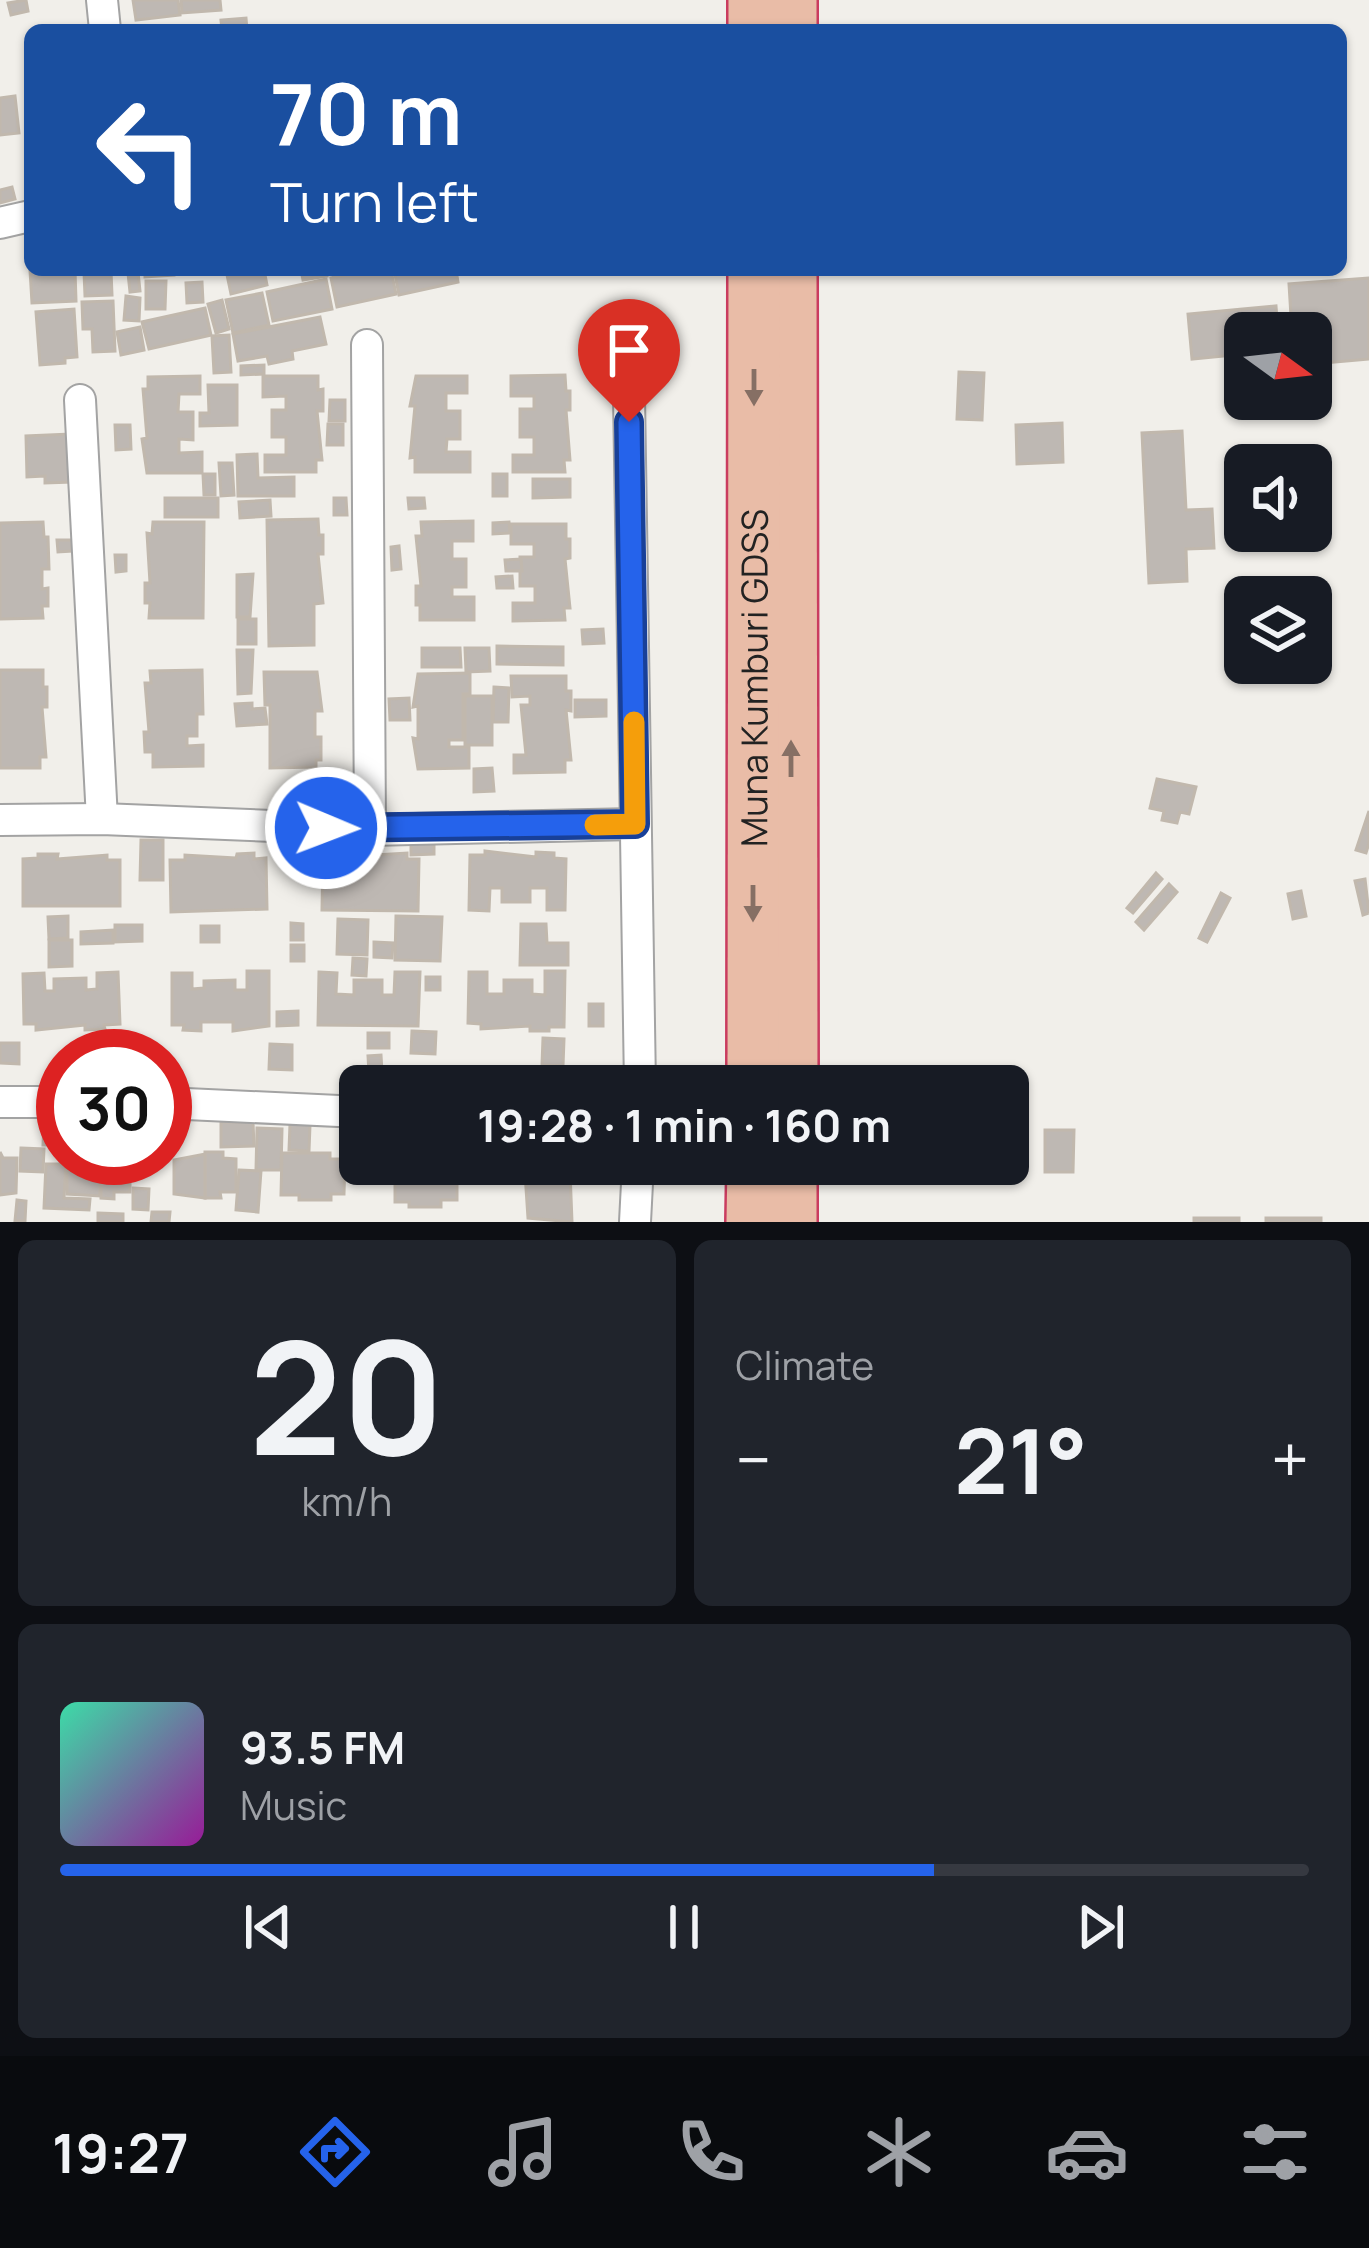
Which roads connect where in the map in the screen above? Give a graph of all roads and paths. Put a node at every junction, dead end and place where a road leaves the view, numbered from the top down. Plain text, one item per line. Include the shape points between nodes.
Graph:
1 (754, 276) edge
2 (791, 276) edge
3 (628, 333) dead end
4 (368, 345) dead end
5 (80, 400) dead end
6 (102, 819) junction
7 (0, 820) edge
8 (635, 824) junction
9 (370, 830) junction
10 (640, 1065) edge
11 (753, 1065) edge
12 (791, 1065) edge
13 (0, 1102) edge
14 (36, 1102) edge
15 (192, 1104) edge
16 (339, 1111) edge
17 (637, 1185) edge
18 (753, 1185) edge
19 (791, 1185) edge
20 (635, 1222) edge
21 (752, 1222) edge
22 (791, 1222) edge

1 -> 11 highway, Muna Kumburi GDSS
12 -> 2 highway, Muna Kumburi GDSS
3 - 8 street
4 - 9 street
5 - 6 street
6 - 7 street
6 - 9 street
8 - 9 street
8 - 10 street
13 - 14 street
15 - 16 street
17 - 20 street
18 - 21 highway
19 - 22 highway

